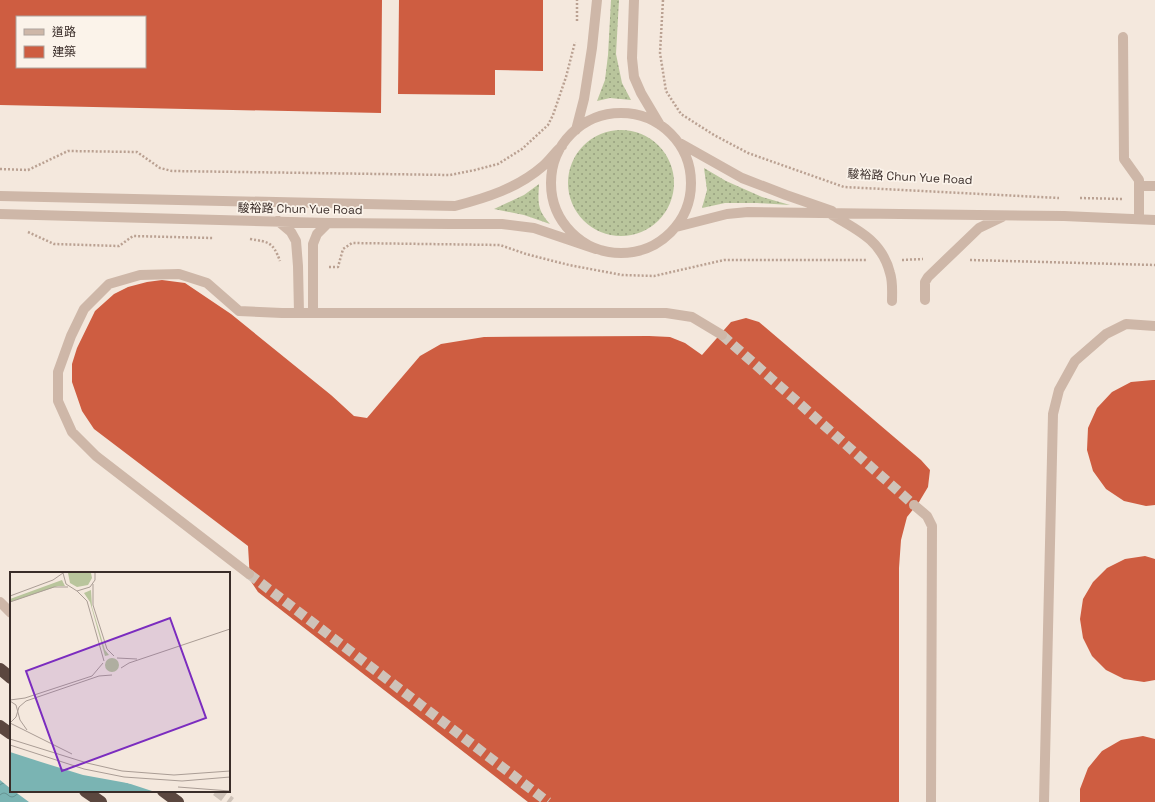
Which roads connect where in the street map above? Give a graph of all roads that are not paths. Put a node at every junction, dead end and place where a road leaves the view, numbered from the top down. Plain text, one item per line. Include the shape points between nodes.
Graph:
1 (597, 0) edge
2 (634, 0) edge
3 (1122, 37) dead end
4 (661, 126) junction
5 (576, 130) junction
6 (678, 142) junction
7 (562, 146) junction
8 (1139, 186) junction
9 (1155, 186) edge
10 (0, 196) edge
11 (0, 214) edge
12 (831, 214) junction
13 (842, 214) junction
14 (1006, 216) junction
15 (1139, 219) junction
16 (1155, 220) edge
17 (278, 221) junction
18 (328, 223) junction
19 (676, 228) junction
20 (596, 249) junction
21 (925, 300) dead end
22 (892, 301) dead end
23 (299, 313) junction
24 (313, 313) junction
25 (1155, 326) edge
26 (722, 335) tunnel mouth
27 (914, 505) tunnel mouth
28 (249, 574) tunnel mouth
29 (0, 602) edge
30 (10, 613) edge
31 (0, 669) edge
32 (10, 677) edge
33 (0, 726) edge
34 (10, 733) edge
35 (87, 792) edge
36 (164, 792) edge
37 (101, 802) edge
38 (178, 802) edge
39 (931, 802) edge
40 (1044, 802) edge

1 - 5 street via 584,99
2 - 4 street via 634,77
3 - 8 street via 1124,159 1139,180
4 - 5 street via 645,117 627,113 609,114 591,120
4 - 6 street
5 - 7 street
6 - 13 street via 742,178
6 - 19 street via 688,162 692,185 687,207
7 - 10 street, 駿裕路 Chun Yue Road via 525,180 505,190 455,206
7 - 20 street via 553,164 550,185 554,205 563,224 577,239
8 - 9 street
8 - 15 street
11 - 17 street, 駿裕路 Chun Yue Road
12 - 13 street
12 - 19 street via 741,213
12 - 22 street via 865,234 880,250 891,274
13 - 14 street
14 - 15 street
14 - 21 street via 979,228 928,277 925,282
15 - 16 street
17 - 18 street, 駿裕路 Chun Yue Road
17 - 23 street via 291,232 296,241
18 - 20 street, 駿裕路 Chun Yue Road via 502,224 534,228
18 - 24 street via 317,234 313,244
19 - 20 street via 660,242 639,251 617,254
23 - 24 street
23 - 28 street via 239,310 207,283 179,274 140,275 109,284 84,309 58,372 58,401 72,432 96,456
24 - 26 street via 666,313 692,317
25 - 40 street via 1126,324 1106,334 1075,361 1059,390 1052,414
27 - 39 street via 927,516 932,526
29 - 30 street
31 - 32 highway
33 - 34 highway
35 - 37 highway
36 - 38 highway

